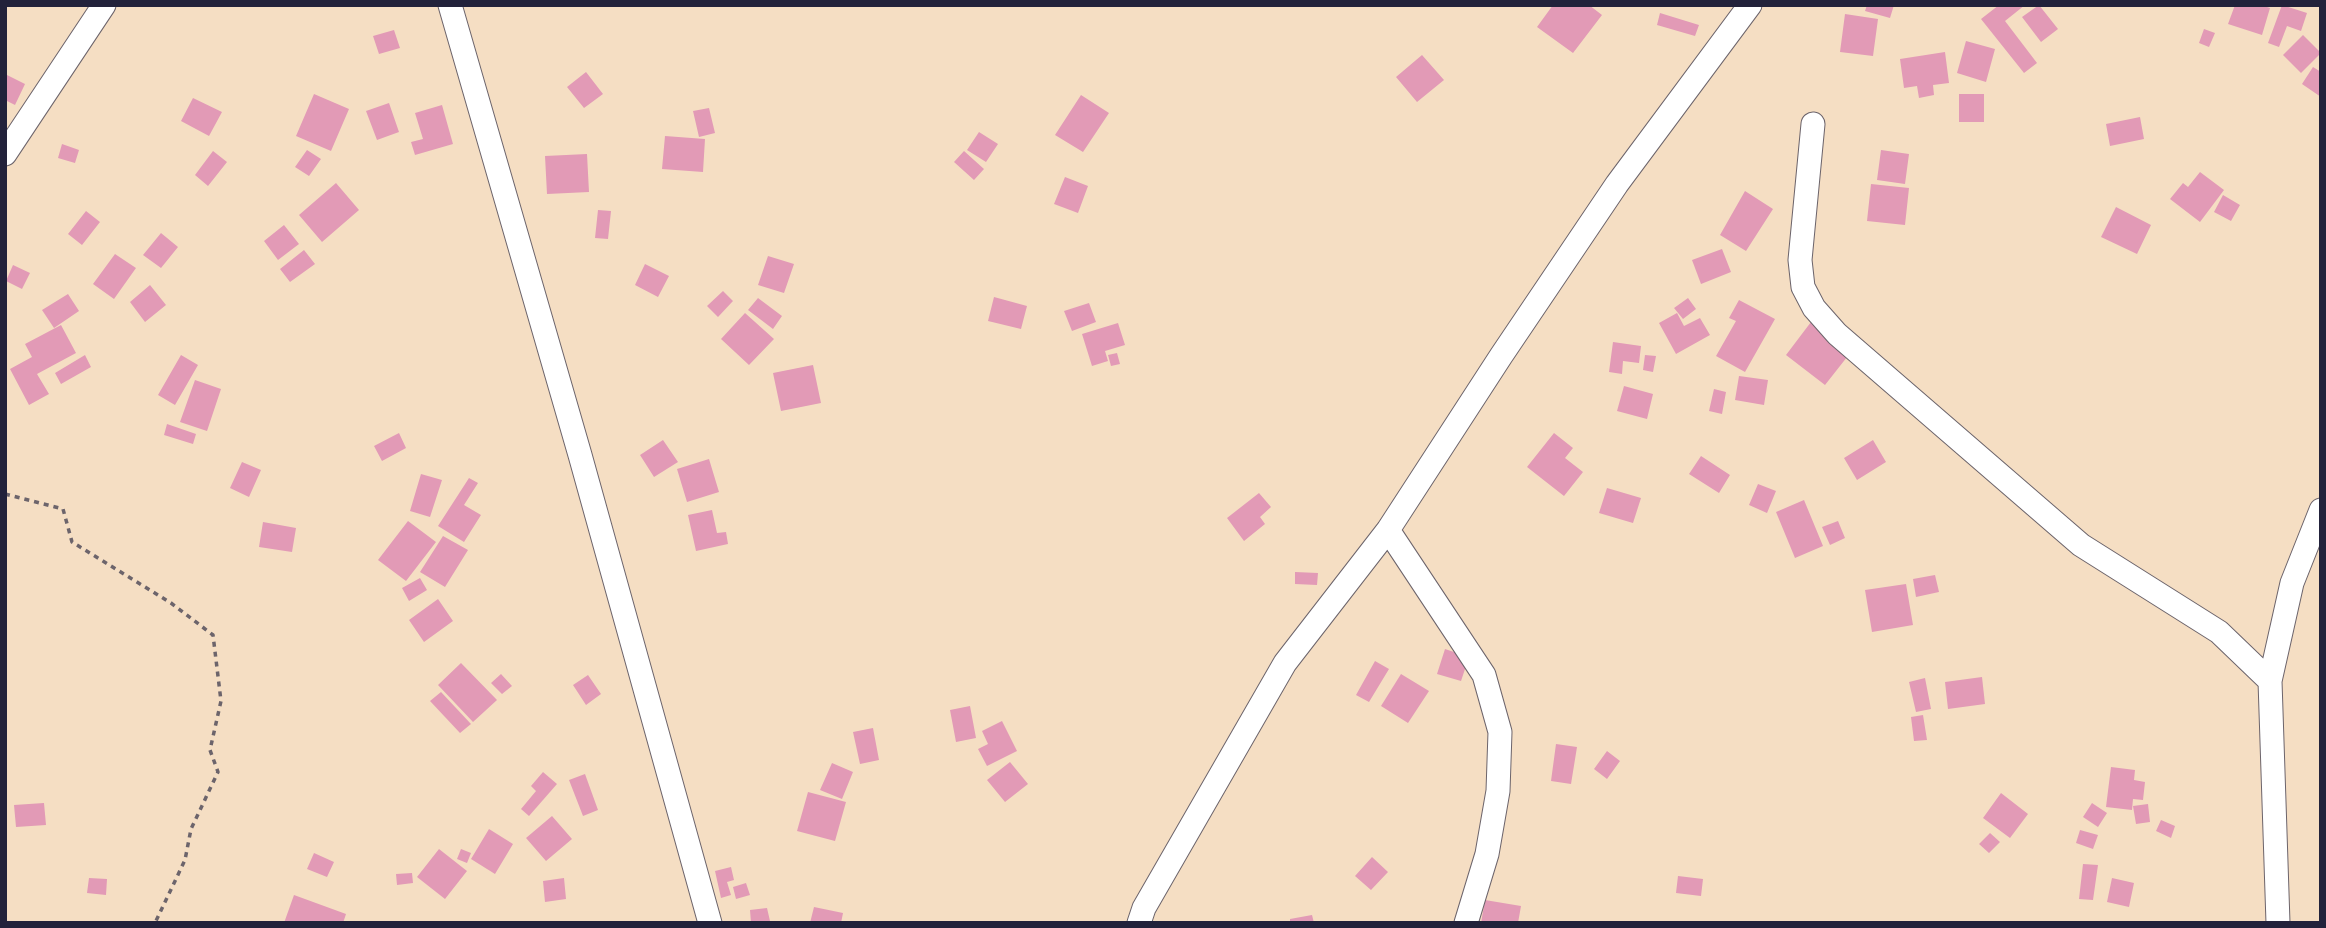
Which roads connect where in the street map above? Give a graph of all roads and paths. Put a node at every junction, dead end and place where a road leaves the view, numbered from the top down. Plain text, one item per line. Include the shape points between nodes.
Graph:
1 (104, 5) edge
2 (450, 5) edge
3 (1750, 5) edge
4 (1813, 124) dead end
5 (5, 154) edge
6 (5, 494) edge
7 (2321, 510) edge
8 (1388, 530) junction
9 (2270, 681) junction
10 (155, 923) edge
11 (710, 923) edge
12 (1139, 923) edge
13 (1465, 923) edge
14 (2278, 923) edge

1 - 5 street
2 - 11 street
3 - 8 street via 1617,184
4 - 9 street via 1800,260 1803,287 1814,308 1838,334 2081,545 2219,632
6 - 10 path via 63,509 72,542 171,603 213,635 221,701 211,750 218,772
7 - 9 street via 2291,583
8 - 12 street via 1285,663
8 - 13 street via 1484,675 1500,732 1498,791 1488,854
9 - 14 street

